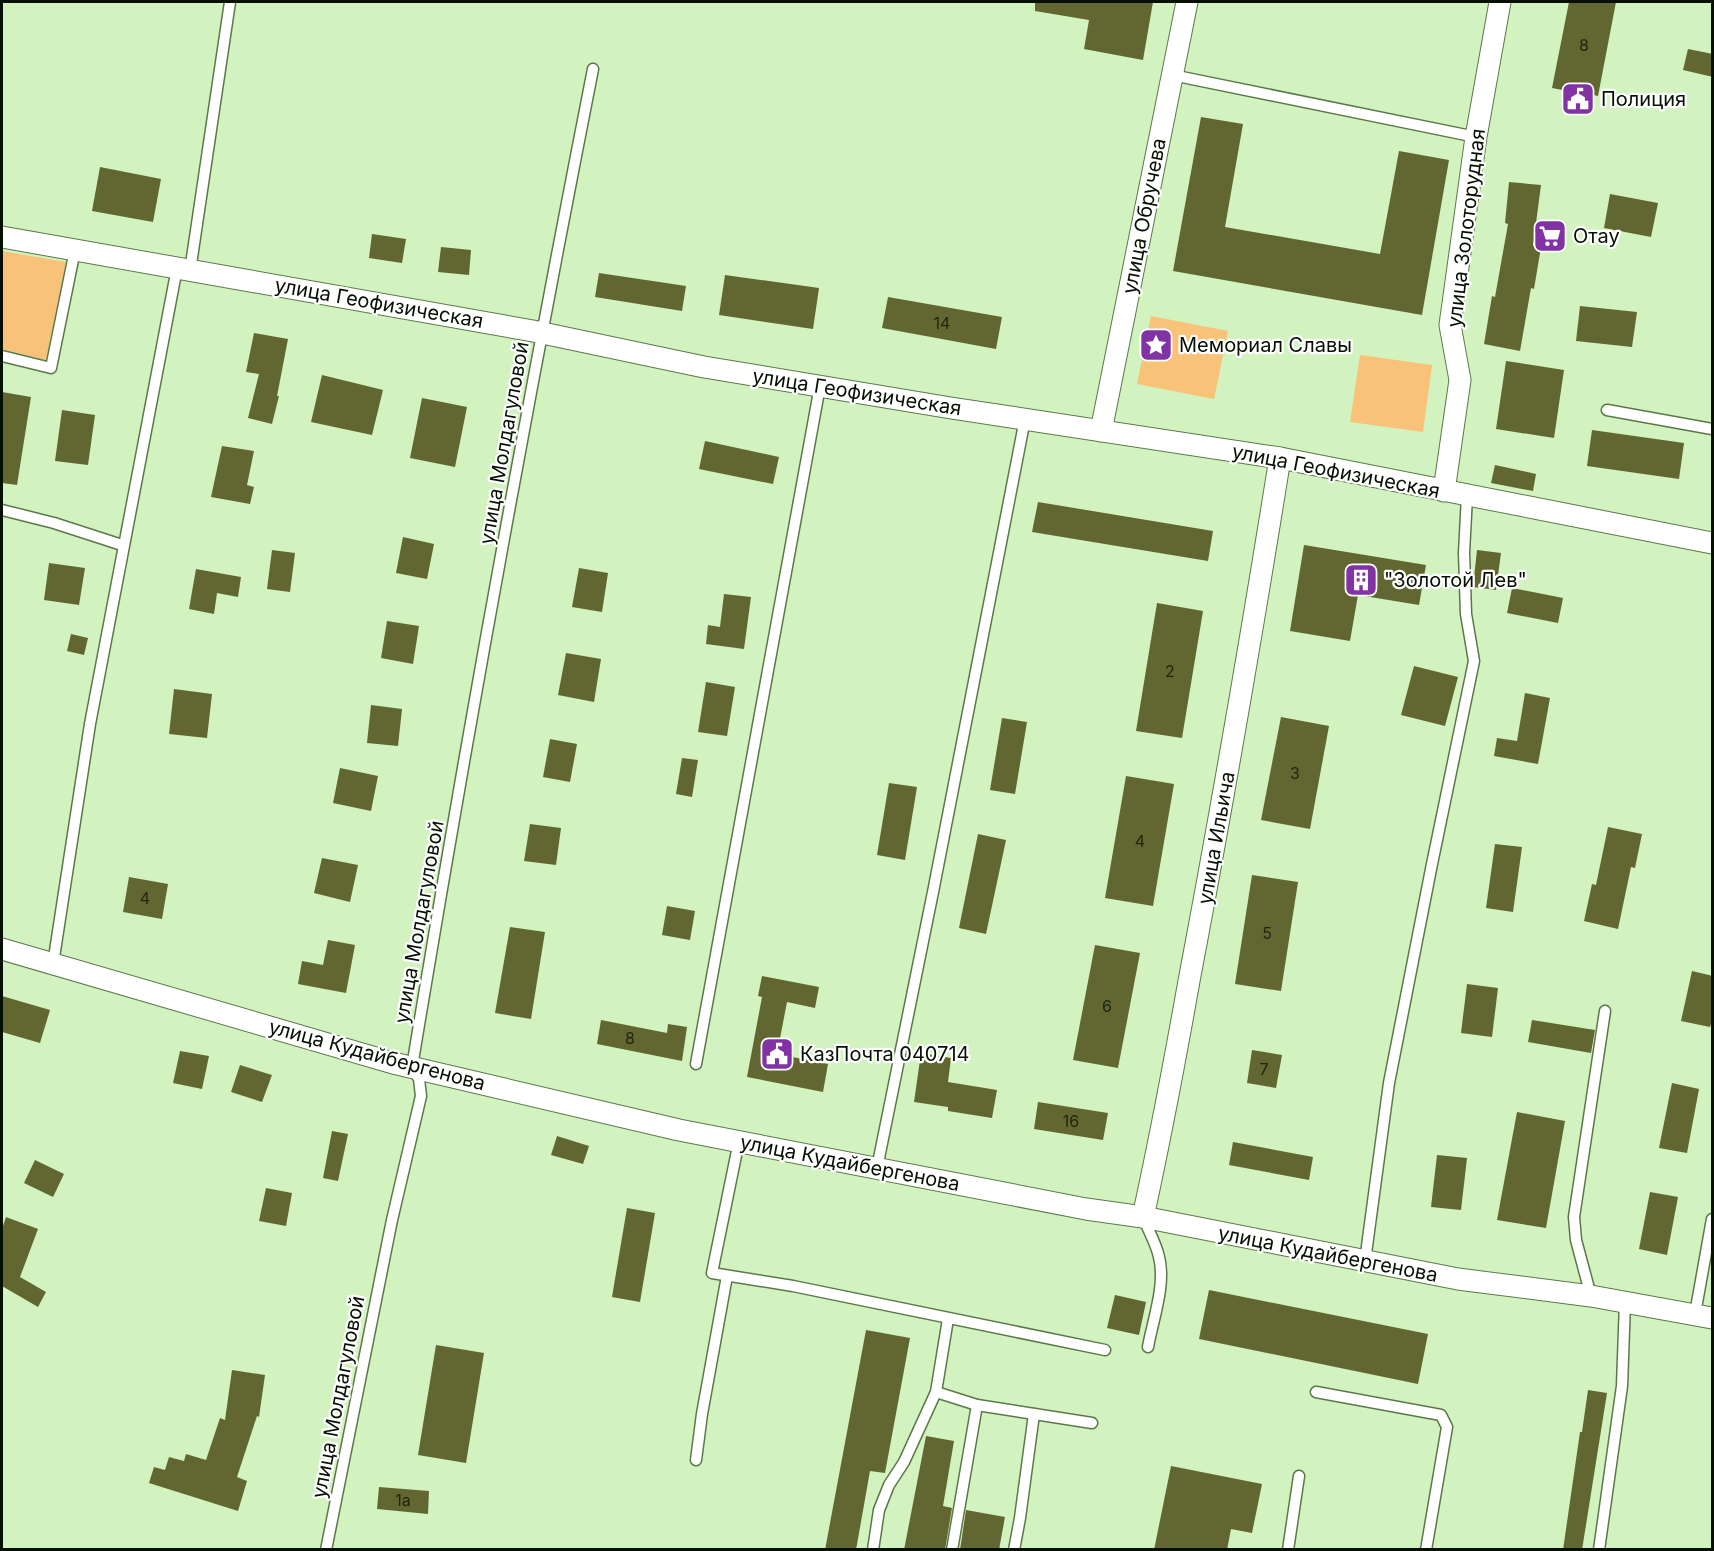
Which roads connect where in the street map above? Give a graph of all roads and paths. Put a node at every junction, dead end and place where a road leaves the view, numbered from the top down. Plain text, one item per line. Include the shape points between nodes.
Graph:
1 (230, 2) edge
2 (1187, 2) edge
3 (1500, 2) edge
4 (592, 69) dead end
5 (1172, 75) junction
6 (1476, 137) junction
7 (2, 237) edge
8 (75, 250) junction
9 (184, 269) junction
10 (543, 333) junction
11 (2, 356) edge
12 (820, 386) junction
13 (1607, 411) dead end
14 (1025, 419) junction
15 (1713, 429) edge
16 (1101, 431) junction
17 (1280, 458) junction
18 (1444, 491) junction
19 (1467, 496) junction
20 (2, 510) edge
21 (1713, 543) edge
22 (122, 545) junction
23 (2, 949) edge
24 (53, 964) junction
25 (1605, 1011) dead end
26 (696, 1064) dead end
27 (412, 1067) junction
28 (739, 1141) junction
29 (877, 1168) junction
30 (1143, 1217) junction
31 (1713, 1219) edge
32 (1365, 1261) junction
33 (727, 1275) junction
34 (1591, 1296) junction
35 (1625, 1302) junction
36 (1704, 1316) edge
37 (948, 1319) junction
38 (1148, 1347) dead end
39 (1105, 1350) dead end
40 (936, 1392) junction
41 (1316, 1392) dead end
42 (977, 1405) junction
43 (1034, 1414) junction
44 (1092, 1423) dead end
45 (696, 1461) dead end
46 (1299, 1476) dead end
47 (326, 1550) edge
48 (873, 1550) edge
49 (952, 1550) edge
50 (1014, 1550) edge
51 (1288, 1550) edge
52 (1426, 1550) edge
53 (1599, 1550) edge

1 - 9 lane via 215,112
2 - 5 street, улица Обручева
3 - 6 street, улица Золоторудная
4 - 10 lane, улица Молдагуловой
5 - 6 lane
5 - 16 street, улица Обручева
6 - 18 street, улица Золоторудная via 1450,325 1460,380
7 - 8 street, улица Геофизическая
8 - 9 street, улица Геофизическая
8 - 11 lane via 51,368
9 - 10 street, улица Геофизическая
9 - 22 lane
10 - 12 street, улица Геофизическая via 704,367
10 - 27 lane, улица Молдагуловой
12 - 14 street, улица Геофизическая
12 - 26 lane
13 - 15 lane
14 - 16 street, улица Геофизическая
14 - 29 lane
16 - 17 street, улица Геофизическая
17 - 18 street, улица Геофизическая
17 - 30 street, улица Ильича via 1203,907
18 - 19 street, улица Геофизическая
19 - 21 street, улица Геофизическая
19 - 32 lane via 1466,614 1474,660 1389,1083
20 - 22 lane
22 - 24 lane
23 - 24 street, улица Кудайбергенова
24 - 27 street, улица Кудайбергенова
25 - 34 lane via 1575,1217 1576,1240
27 - 28 street, улица Кудайбергенова
27 - 47 lane, улица Молдагуловой via 419,1079 421,1096
28 - 29 street, улица Кудайбергенова
28 - 33 lane via 712,1273
29 - 30 street, улица Кудайбергенова
30 - 32 street, улица Кудайбергенова
30 - 38 lane via 1160,1267
31 - 36 lane
32 - 34 street, улица Кудайбергенова via 1458,1280
33 - 37 lane
33 - 45 lane
34 - 35 street, улица Кудайбергенова
35 - 36 street, улица Кудайбергенова
35 - 53 lane via 1622,1386
37 - 39 lane
37 - 40 lane
40 - 42 lane
40 - 48 lane via 879,1510
41 - 52 lane via 1441,1415 1447,1427
42 - 43 lane
42 - 49 lane
43 - 44 lane
43 - 50 lane
46 - 51 lane

